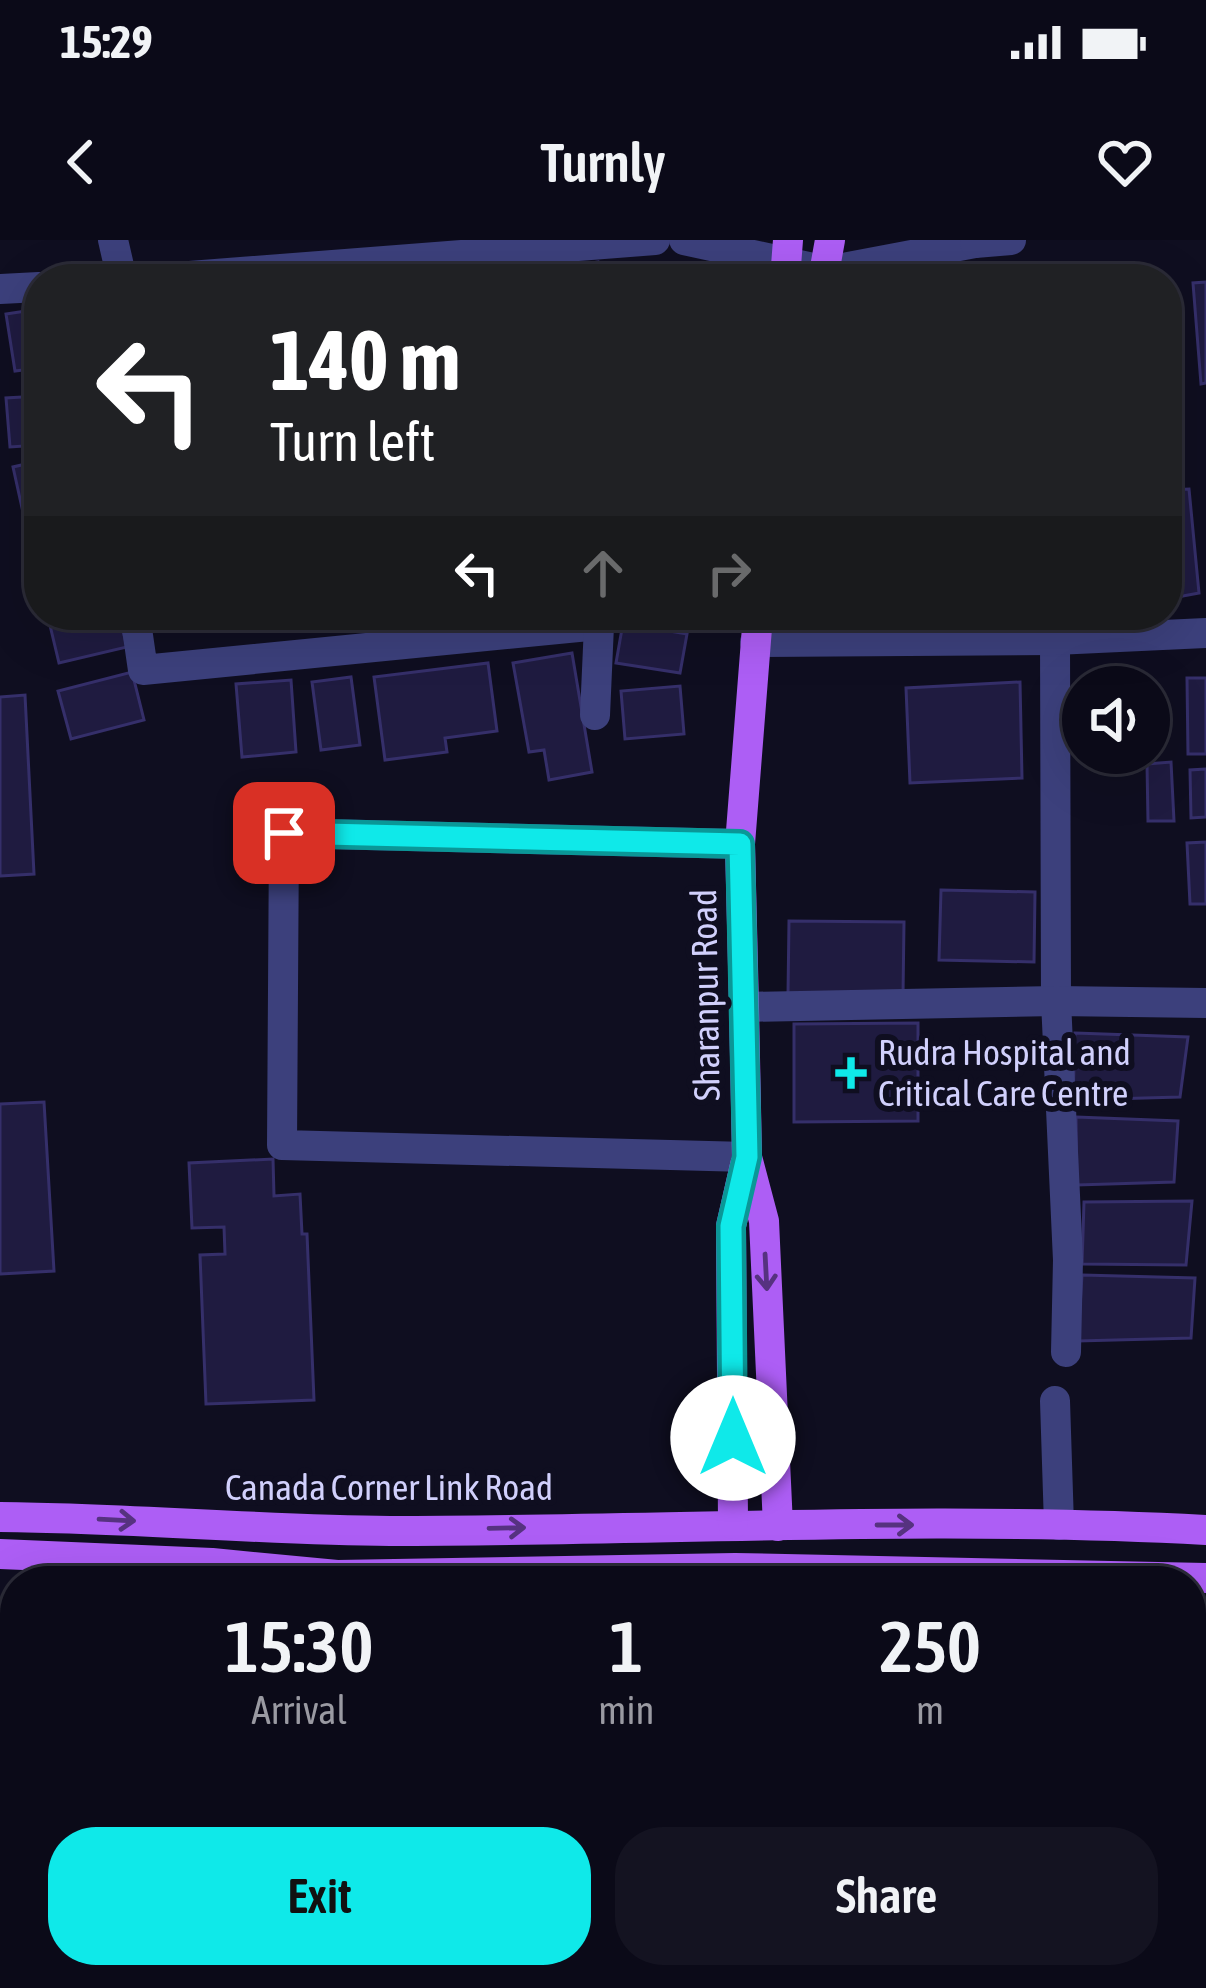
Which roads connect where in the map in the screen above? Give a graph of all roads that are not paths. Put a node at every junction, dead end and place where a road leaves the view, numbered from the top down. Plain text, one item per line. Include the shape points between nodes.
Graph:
1 (655, 240) edge
2 (684, 240) edge
3 (1011, 240) edge
4 (966, 242) edge
5 (442, 249) edge
6 (786, 261) edge
7 (827, 263) edge
8 (296, 264) edge
9 (137, 630) edge
10 (508, 630) edge
11 (599, 630) edge
12 (756, 630) edge
13 (783, 630) edge
14 (1206, 632) edge
15 (1055, 640) junction
16 (596, 715) dead end
17 (740, 844) junction
18 (1056, 1001) junction
19 (1206, 1004) edge
20 (744, 1007) junction
21 (747, 1157) junction
22 (1066, 1352) dead end
23 (1055, 1401) dead end
24 (0, 1517) edge
25 (733, 1524) junction
26 (1059, 1525) junction
27 (778, 1526) junction
28 (1206, 1529) edge
29 (337, 1530) junction
30 (394, 1531) junction
31 (0, 1554) edge
32 (140, 1566) edge
33 (336, 1566) edge
34 (387, 1566) edge
35 (735, 1566) edge
36 (776, 1566) edge

1 - 5 street
2 - 6 street
3 - 4 street
4 - 7 street
5 - 8 street
6 - 7 street
9 - 10 street via 143,670
11 - 16 street
12 - 17 main road, Sharanpur Road
13 - 15 street
14 - 15 street
15 - 18 street
17 - 20 main road, Sharanpur Road
17 - 21 street via 284,833 282,1145
18 - 19 street
18 - 20 street
18 - 22 street
20 - 21 main road, Sharanpur Road
21 - 25 main road, Sharanpur Road via 731,1226
21 -> 27 main road, Sharanpur Road via 764,1221
23 - 26 street
24 -> 29 main road, Canada Corner Link Road
25 - 27 main road, Canada Corner Link Road
30 -> 25 main road, Canada Corner Link Road
25 - 35 street, Sharanpur Road
27 -> 26 main road, Canada Corner Link Road
26 - 28 main road, Canada Corner Link Road
27 - 36 street
29 - 30 main road, Canada Corner Link Road
29 - 33 main road
30 - 34 main road
31 - 32 main road

